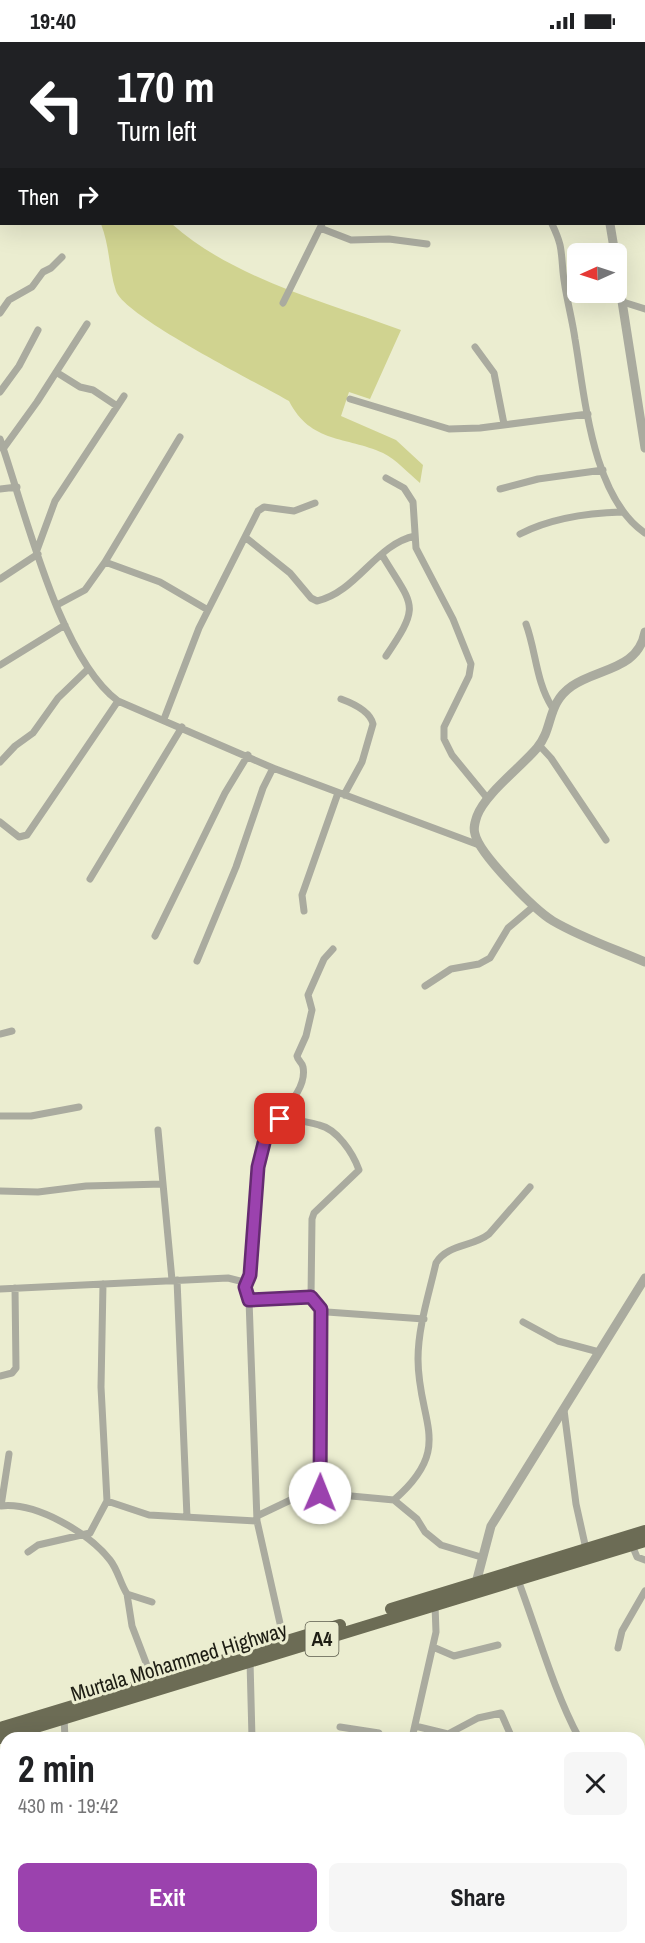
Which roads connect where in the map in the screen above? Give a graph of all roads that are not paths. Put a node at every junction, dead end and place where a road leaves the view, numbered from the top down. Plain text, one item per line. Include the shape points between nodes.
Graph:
1 (552, 225) edge
2 (610, 225) edge
3 (321, 226) edge
4 (613, 243) edge
5 (427, 244) dead end
6 (62, 257) dead end
7 (283, 303) dead end
8 (623, 303) edge
9 (626, 303) edge
10 (645, 309) edge
11 (0, 313) edge
12 (87, 324) dead end
13 (38, 330) dead end
14 (476, 346) dead end
15 (56, 372) junction
16 (0, 392) edge
17 (124, 396) dead end
18 (350, 399) dead end
19 (117, 406) junction
20 (642, 406) edge
21 (588, 414) junction
22 (504, 424) junction
23 (180, 436) dead end
24 (0, 439) edge
25 (3, 448) junction
26 (645, 448) edge
27 (603, 470) junction
28 (386, 478) dead end
29 (17, 487) junction
30 (0, 489) edge
31 (500, 489) dead end
32 (315, 503) dead end
33 (622, 512) junction
34 (645, 533) edge
35 (520, 534) dead end
36 (245, 537) junction
37 (415, 537) junction
38 (37, 552) junction
39 (382, 555) junction
40 (105, 562) junction
41 (0, 579) edge
42 (57, 605) junction
43 (208, 610) junction
44 (526, 624) dead end
45 (65, 625) junction
46 (645, 632) edge
47 (386, 656) dead end
48 (0, 665) edge
49 (87, 670) junction
50 (341, 699) dead end
51 (118, 701) junction
52 (552, 707) junction
53 (164, 719) junction
54 (182, 727) junction
55 (539, 745) junction
56 (248, 755) junction
57 (0, 762) edge
58 (273, 768) junction
59 (341, 794) junction
60 (488, 799) junction
61 (0, 822) edge
62 (606, 840) dead end
63 (479, 845) junction
64 (90, 879) dead end
65 (534, 906) junction
66 (304, 911) dead end
67 (155, 936) dead end
68 (333, 950) dead end
69 (644, 960) edge
70 (197, 961) dead end
71 (425, 986) dead end
72 (12, 1030) dead end
73 (0, 1034) edge
74 (79, 1107) dead end
75 (284, 1113) junction
76 (0, 1116) edge
77 (158, 1130) dead end
78 (163, 1184) junction
79 (530, 1187) dead end
80 (0, 1191) edge
81 (645, 1278) edge
82 (174, 1280) junction
83 (103, 1284) junction
84 (245, 1287) junction
85 (15, 1288) junction
86 (0, 1289) edge
87 (642, 1289) edge
88 (311, 1297) junction
89 (249, 1300) junction
90 (321, 1309) junction
91 (424, 1318) junction
92 (524, 1322) dead end
93 (599, 1352) junction
94 (0, 1376) edge
95 (564, 1410) junction
96 (9, 1454) dead end
97 (320, 1493) junction
98 (394, 1500) junction
99 (107, 1501) junction
100 (0, 1507) edge
101 (187, 1517) junction
102 (257, 1519) junction
103 (645, 1532) edge
104 (85, 1534) junction
105 (645, 1541) edge
106 (632, 1545) junction
107 (586, 1549) junction
108 (28, 1552) dead end
109 (481, 1557) junction
110 (645, 1560) edge
111 (518, 1580) junction
112 (476, 1583) junction
113 (645, 1591) edge
114 (128, 1594) junction
115 (152, 1602) dead end
116 (435, 1605) junction
117 (372, 1619) junction
118 (284, 1641) junction
119 (498, 1645) dead end
120 (433, 1647) junction
121 (618, 1648) dead end
122 (250, 1661) junction
123 (153, 1681) junction
124 (64, 1718) junction
125 (415, 1726) junction
126 (340, 1727) dead end
127 (0, 1728) edge
128 (19, 1732) edge
129 (65, 1732) edge
130 (252, 1732) edge
131 (372, 1732) edge
132 (414, 1732) edge
133 (440, 1732) edge
134 (452, 1732) edge
135 (509, 1732) edge
136 (576, 1732) edge

1 - 21 street via 562,244 563,272
2 - 4 street
3 - 5 street via 351,240
3 - 7 street
6 - 11 street via 32,287 9,300
8 - 20 street
9 - 10 street
12 - 15 street
13 - 16 street
14 - 22 street via 494,373
15 - 19 street
15 - 25 street
17 - 19 street
18 - 22 street via 449,429
19 - 38 street via 55,501
20 - 26 street
21 - 22 street
21 - 27 street
23 - 40 street
24 - 25 street
25 - 29 street
27 - 31 street
27 - 33 street
28 - 37 street via 404,488 413,502
29 - 30 street
29 - 38 street
32 - 36 street via 294,511 264,507
33 - 34 street
33 - 35 street via 541,523
36 - 39 street via 275,559 317,600 351,584
36 - 43 street
37 - 39 street via 402,540
37 - 60 street via 418,554 453,619 471,664 444,727 444,739 452,755
38 - 41 street
38 - 42 street
39 - 47 street via 411,609 407,625
40 - 42 street via 85,590
40 - 43 street via 160,582
42 - 45 street
43 - 53 street
44 - 52 street via 541,685
45 - 48 street
45 - 49 street
46 - 52 street via 632,657 571,686
49 - 51 street
49 - 57 street via 58,698 33,734
50 - 59 street via 370,716 373,724 362,762
51 - 53 street
51 - 61 street via 27,835 19,837
52 - 55 street
53 - 54 street
54 - 56 street
54 - 64 street
55 - 60 street
55 - 62 street
56 - 58 street
56 - 67 street via 225,793
58 - 59 street
58 - 70 street
59 - 63 street
59 - 66 street via 302,895
60 - 63 street via 474,825
63 - 65 street
65 - 69 street via 555,922
65 - 71 street via 508,928 490,958 451,969
68 - 75 street via 324,959 308,995 312,1010 297,1058 303,1075
72 - 73 street
74 - 76 street via 31,1116
75 - 84 street via 268,1131 262,1150 250,1275
75 - 88 street via 296,1122 319,1124 331,1131 359,1170 314,1213
77 - 78 street
78 - 80 street
78 - 82 street
79 - 91 street via 482,1240 440,1257
81 - 87 street
82 - 83 street
82 - 84 street via 235,1278
82 - 101 street
83 - 85 street
83 - 99 street via 101,1388
84 - 89 street
85 - 86 street
85 - 94 street via 16,1368
87 - 93 street
88 - 89 street
88 - 90 street
89 - 102 street
90 - 91 street
90 - 97 street
91 - 98 street via 418,1358 430,1447 425,1463
92 - 93 street via 558,1341
93 - 95 street
95 - 107 street
95 - 109 street via 491,1526
96 - 100 street
97 - 98 street
97 - 102 street via 299,1496
98 - 109 street via 441,1545
99 - 101 street via 149,1515
99 - 104 street via 95,1526
100 - 104 street via 20,1505
101 - 102 street
102 - 118 street
103 - 107 highway, A4
104 - 108 street via 38,1545
104 - 114 street via 112,1563
105 - 106 highway, Murtala Mohammed Highway / A4
106 - 110 street via 637,1557
106 - 111 highway, Murtala Mohammed Highway / A4
107 - 112 highway, A4
109 - 112 street
111 - 116 highway, Murtala Mohammed Highway / A4
111 - 136 street via 560,1700
112 - 117 highway, A4
113 - 121 street via 622,1630
114 - 115 street
114 - 123 street via 132,1626
116 - 117 highway, Murtala Mohammed Highway / A4
116 - 120 street
117 - 118 highway, A4
117 - 122 highway, Murtala Mohammed Highway / A4
118 - 123 highway, A4
119 - 120 street via 454,1656
120 - 125 street
122 - 124 highway, Murtala Mohammed Highway / A4
122 - 130 street
123 - 127 highway, A4
124 - 128 highway, Murtala Mohammed Highway / A4
124 - 129 street
125 - 132 street
125 - 133 street
126 - 131 street
134 - 135 street via 477,1718 501,1713

